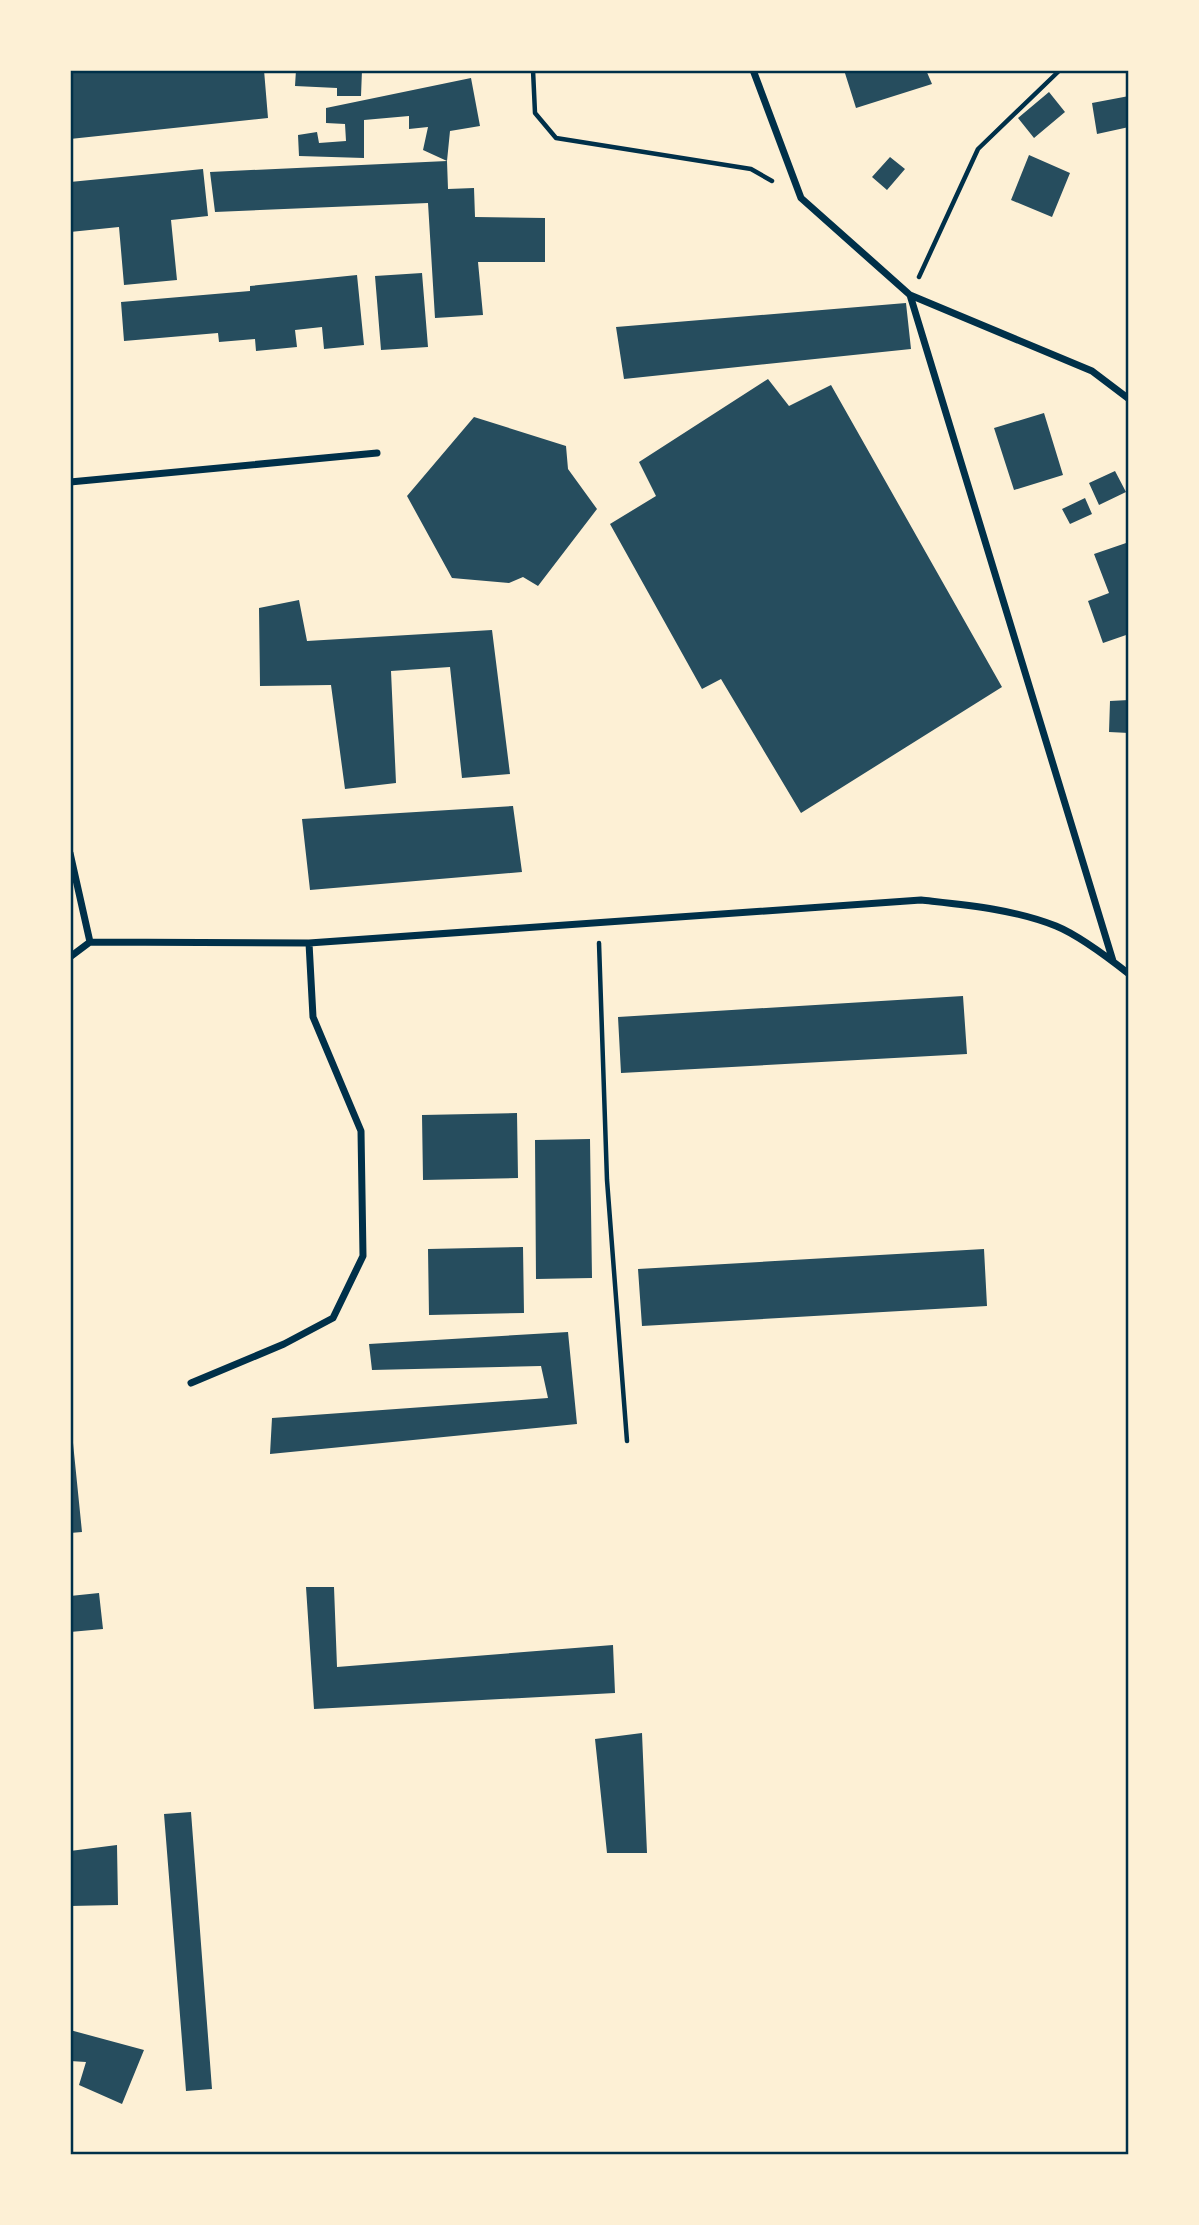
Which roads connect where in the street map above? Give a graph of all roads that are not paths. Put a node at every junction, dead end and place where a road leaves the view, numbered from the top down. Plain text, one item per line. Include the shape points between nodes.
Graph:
1 (753, 70) edge
2 (910, 295) junction
3 (1129, 399) edge
4 (377, 453) dead end
5 (70, 482) edge
6 (70, 853) edge
7 (90, 942) junction
8 (309, 943) junction
9 (70, 957) edge
10 (1112, 961) junction
11 (1129, 974) edge
12 (191, 1384) dead end

1 - 2 street via 801,198
2 - 3 street via 1092,371
2 - 10 street
4 - 5 street
6 - 7 street
7 - 8 street
7 - 9 street
8 - 10 street via 921,900 984,906 1057,927
8 - 12 street via 313,1017 361,1131 363,1256 333,1318
10 - 11 street

